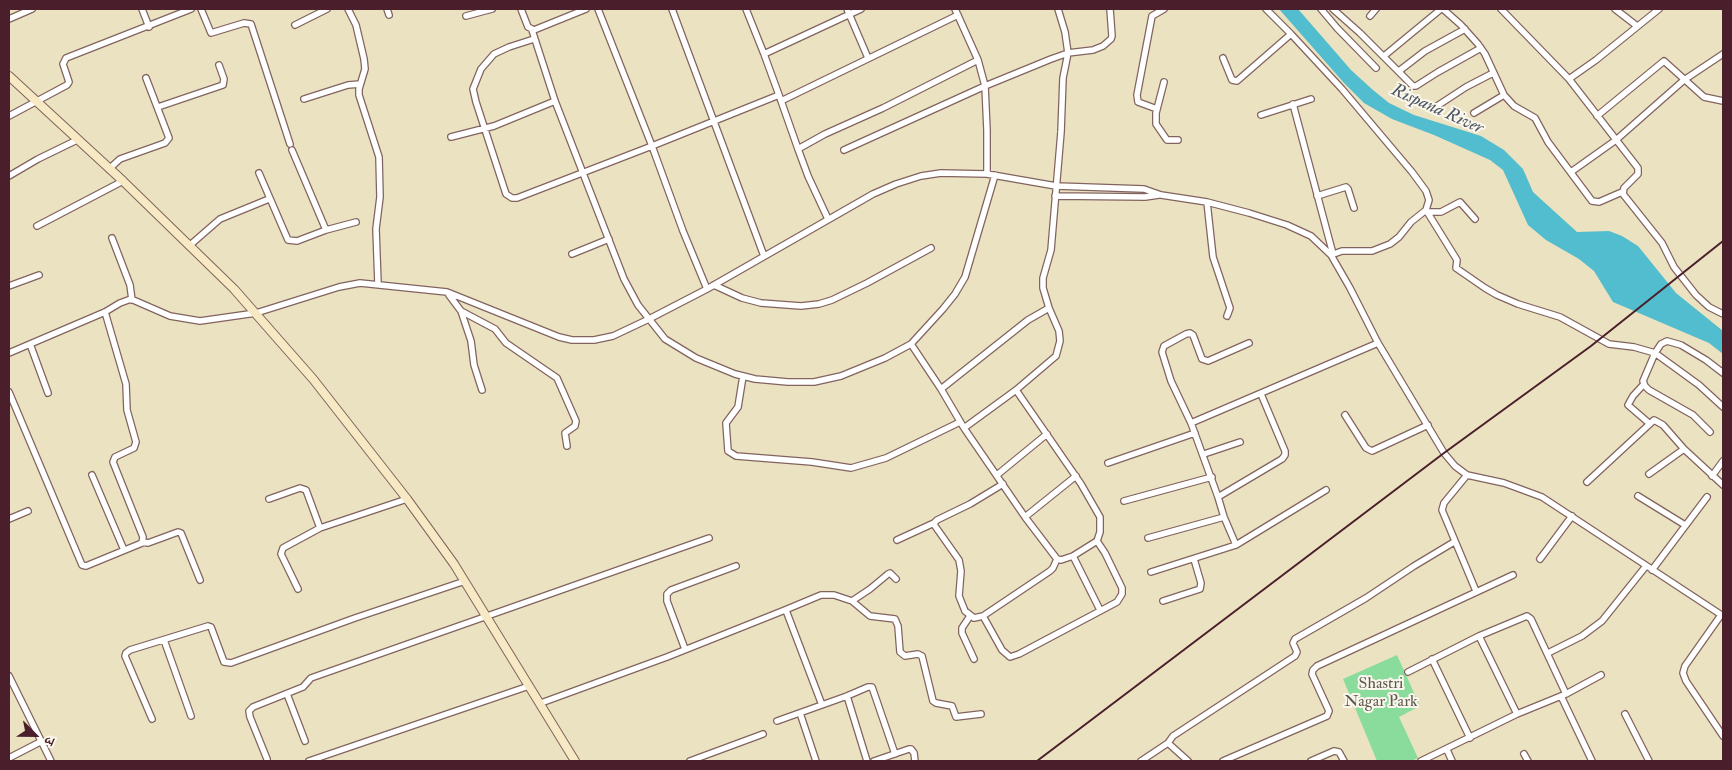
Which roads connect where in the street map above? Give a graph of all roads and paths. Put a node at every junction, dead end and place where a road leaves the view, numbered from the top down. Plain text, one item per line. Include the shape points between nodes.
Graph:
1 (32, 9) edge
2 (142, 9) edge
3 (190, 9) edge
4 (327, 9) edge
5 (350, 9) edge
6 (492, 9) edge
7 (521, 9) edge
8 (586, 9) edge
9 (598, 9) edge
10 (672, 9) edge
11 (746, 9) edge
12 (861, 9) edge
13 (1058, 9) edge
14 (1110, 9) edge
15 (1164, 9) edge
16 (1266, 9) edge
17 (1321, 9) edge
18 (1333, 9) edge
19 (1376, 9) edge
20 (1442, 9) edge
21 (1502, 9) edge
22 (1614, 9) edge
23 (1659, 9) edge
24 (204, 10) edge
25 (17, 12) edge
26 (848, 12) edge
27 (956, 12) edge
28 (1152, 12) edge
29 (466, 16) dead end
30 (1370, 16) dead end
31 (9, 19) edge
32 (295, 25) dead end
33 (148, 26) junction
34 (1637, 26) junction
35 (1465, 29) junction
36 (532, 30) junction
37 (1291, 34) junction
38 (534, 39) junction
39 (1481, 48) junction
40 (1068, 53) junction
41 (764, 54) junction
42 (1723, 54) edge
43 (1384, 56) junction
44 (868, 58) junction
45 (1223, 58) dead end
46 (978, 60) junction
47 (219, 65) dead end
48 (1376, 68) dead end
49 (1399, 71) junction
50 (1493, 73) junction
51 (9, 76) edge
52 (146, 78) dead end
53 (1569, 79) junction
54 (1684, 80) junction
55 (1164, 82) dead end
56 (360, 84) junction
57 (985, 86) junction
58 (1504, 95) junction
59 (780, 98) junction
60 (304, 99) dead end
61 (1311, 99) dead end
62 (37, 100) junction
63 (555, 101) junction
64 (1723, 101) edge
65 (1293, 104) junction
66 (158, 107) junction
67 (1434, 108) dead end
68 (1157, 109) junction
69 (1474, 113) dead end
70 (1261, 115) dead end
71 (9, 116) edge
72 (1597, 116) junction
73 (714, 120) junction
74 (485, 129) junction
75 (451, 137) dead end
76 (77, 140) junction
77 (1178, 140) dead end
78 (1616, 140) junction
79 (652, 146) junction
80 (798, 149) junction
81 (844, 150) dead end
82 (109, 170) junction
83 (1571, 172) junction
84 (259, 173) dead end
85 (583, 173) junction
86 (987, 174) junction
87 (995, 175) junction
88 (9, 176) edge
89 (123, 181) junction
90 (1056, 186) junction
91 (1622, 192) junction
92 (1161, 195) junction
93 (1055, 196) junction
94 (1317, 196) junction
95 (269, 199) junction
96 (1207, 202) junction
97 (1354, 208) dead end
98 (1427, 211) junction
99 (828, 219) junction
100 (1475, 219) dead end
101 (356, 222) dead end
102 (37, 226) dead end
103 (326, 230) junction
104 (112, 238) dead end
105 (609, 239) junction
106 (189, 246) junction
107 (931, 248) dead end
108 (572, 254) dead end
109 (1332, 254) junction
110 (764, 256) junction
111 (39, 275) dead end
112 (378, 284) junction
113 (714, 285) junction
114 (9, 286) edge
115 (707, 289) junction
116 (447, 292) junction
117 (132, 300) junction
118 (1049, 308) junction
119 (462, 311) junction
120 (105, 312) junction
121 (256, 312) junction
122 (1723, 314) edge
123 (1227, 316) dead end
124 (649, 320) junction
125 (1249, 343) dead end
126 (1378, 343) junction
127 (30, 344) junction
128 (911, 344) junction
129 (9, 353) edge
130 (1655, 353) junction
131 (1723, 373) edge
132 (743, 376) junction
133 (1644, 384) junction
134 (942, 389) junction
135 (482, 390) dead end
136 (1016, 390) junction
137 (9, 392) edge
138 (48, 393) dead end
139 (1261, 394) junction
140 (1723, 407) edge
141 (1345, 416) dead end
142 (960, 422) junction
143 (1191, 423) junction
144 (1650, 424) junction
145 (1428, 425) junction
146 (964, 428) junction
147 (1710, 432) dead end
148 (1196, 433) junction
149 (1047, 434) junction
150 (1240, 442) dead end
151 (567, 446) dead end
152 (1684, 449) junction
153 (1204, 454) junction
154 (1723, 461) edge
155 (1108, 463) dead end
156 (1649, 474) dead end
157 (92, 475) dead end
158 (997, 475) junction
159 (1467, 475) junction
160 (1076, 476) junction
161 (1712, 476) junction
162 (1212, 477) junction
163 (1587, 482) dead end
164 (1003, 484) junction
165 (1723, 485) edge
166 (1326, 490) dead end
167 (1638, 496) dead end
168 (1218, 497) junction
169 (1707, 497) dead end
170 (269, 499) dead end
171 (407, 499) junction
172 (1124, 501) dead end
173 (28, 511) dead end
174 (1572, 516) junction
175 (1026, 517) junction
176 (1224, 517) junction
177 (9, 519) edge
178 (934, 523) junction
179 (1685, 525) junction
180 (320, 528) junction
181 (709, 538) dead end
182 (1148, 538) dead end
183 (897, 540) dead end
184 (1097, 541) junction
185 (143, 542) junction
186 (1454, 542) junction
187 (1236, 545) junction
188 (124, 550) junction
189 (1073, 556) junction
190 (1057, 559) junction
191 (1194, 559) junction
192 (1540, 559) dead end
193 (736, 566) dead end
194 (1646, 566) junction
195 (1652, 570) junction
196 (1151, 572) dead end
197 (1513, 574) dead end
198 (896, 579) dead end
199 (200, 580) dead end
200 (465, 581) junction
201 (298, 590) dead end
202 (1476, 591) junction
203 (852, 601) junction
204 (1163, 601) dead end
205 (784, 610) junction
206 (1100, 610) junction
207 (970, 616) junction
208 (983, 616) junction
209 (1722, 616) edge
210 (486, 617) junction
211 (1479, 636) junction
212 (164, 640) junction
213 (685, 649) junction
214 (1548, 653) junction
215 (974, 659) dead end
216 (1432, 659) junction
217 (1408, 672) dead end
218 (1601, 676) dead end
219 (10, 680) edge
220 (529, 686) junction
221 (287, 694) junction
222 (1564, 694) junction
223 (847, 696) junction
224 (541, 703) junction
225 (822, 705) junction
226 (800, 713) junction
227 (981, 714) dead end
228 (1517, 714) junction
229 (1625, 714) dead end
230 (192, 716) dead end
231 (152, 719) dead end
232 (777, 721) dead end
233 (763, 734) dead end
234 (1723, 736) edge
235 (1470, 738) junction
236 (42, 741) junction
237 (304, 741) dead end
238 (1168, 744) junction
239 (1446, 750) junction
240 (894, 754) junction
241 (1524, 754) dead end
242 (9, 758) edge
243 (267, 759) dead end
244 (52, 761) edge
245 (309, 761) edge
246 (575, 761) edge
247 (690, 761) edge
248 (816, 761) edge
249 (867, 761) edge
250 (874, 761) edge
251 (915, 761) edge
252 (1141, 761) edge
253 (1188, 761) edge
254 (1223, 761) edge
255 (1311, 761) edge
256 (1344, 761) edge
257 (1421, 761) edge
258 (1452, 761) edge
259 (1528, 761) edge
260 (1592, 761) edge
261 (1649, 761) edge

1 - 25 street
2 - 33 street
3 - 33 street
4 - 32 street
5 - 56 street via 364,60
6 - 29 street
7 - 36 street
8 - 36 street
9 - 79 street
10 - 73 street
11 - 41 street
12 - 26 street
13 - 40 street
14 - 40 street via 1112,31 1107,44 1093,50
15 - 28 street
16 - 37 street
17 - 48 street
18 - 43 street
19 - 30 street
20 - 35 street
20 - 43 street
21 - 53 street
22 - 34 street
23 - 34 street
24 - 103 street via 211,33 250,24 291,147
25 - 31 street
26 - 41 street
26 - 44 street
27 - 44 street
27 - 46 street
28 - 68 street via 1136,99
33 - 62 street via 66,58 63,64 68,84
34 - 53 street
35 - 39 street
35 - 49 street via 1425,51
36 - 38 street
37 - 45 street via 1237,81 1232,80
37 - 98 street via 1412,172 1428,196
38 - 63 street
38 - 74 street via 494,54 481,69 474,94
39 - 49 street via 1415,87
39 - 50 street
40 - 57 street
40 - 90 street via 1062,78
41 - 59 street
42 - 54 street
43 - 49 street
44 - 59 street
46 - 57 street
46 - 80 street
47 - 66 street via 223,85
50 - 58 street
50 - 67 street
51 - 62 main road
52 - 66 street
53 - 72 street
54 - 64 street via 1704,97
54 - 72 street via 1667,62 1662,61
54 - 78 street
55 - 68 street
56 - 60 street
56 - 112 street via 362,107 379,157
57 - 81 street
57 - 86 street
58 - 69 street
58 - 83 street via 1514,106 1535,118
59 - 73 street
59 - 80 street
61 - 65 street
62 - 71 street
62 - 76 main road
63 - 74 street
63 - 85 street
65 - 70 street
65 - 94 street
66 - 82 street via 168,140 120,159
68 - 77 street via 1156,124 1166,139
72 - 78 street
73 - 79 street
73 - 110 street
74 - 75 street
74 - 85 street via 506,194 512,198
76 - 82 main road
76 - 88 street
78 - 83 street
78 - 91 street via 1639,170
79 - 85 street
79 - 115 street
80 - 99 street
82 - 89 main road
83 - 91 street via 1594,202
84 - 95 street
85 - 105 street
86 - 87 street
86 - 99 street via 941,173 904,181
87 - 90 street
87 - 128 street via 965,277 943,310
89 - 102 street
89 - 106 main road
90 - 92 street via 1144,189
90 - 93 street
91 - 122 street via 1662,243 1674,267 1696,295
92 - 93 street
92 - 96 street
93 - 118 street via 1051,250 1043,278
94 - 97 street via 1346,187
94 - 109 street
95 - 103 street via 288,240 296,241
95 - 106 street via 220,219
96 - 109 street via 1300,230
96 - 123 street via 1213,257 1230,308
98 - 100 street via 1441,212 1460,202
98 - 109 street via 1390,244 1372,251
98 - 130 street via 1457,260 1456,268 1497,295 1560,317 1609,344
99 - 110 street
101 - 103 street
104 - 117 street via 130,285
105 - 108 street
105 - 124 street via 632,295
106 - 121 main road
107 - 113 street via 867,283 819,304 761,303
109 - 126 street
110 - 113 street
111 - 114 street
112 - 116 street
112 - 121 street via 344,286
113 - 115 street
115 - 124 street
116 - 119 street
116 - 124 street via 546,333 572,340 602,339
117 - 120 street
117 - 121 street via 191,321
118 - 134 street via 1028,320
118 - 136 street via 1059,331 1058,352
119 - 135 street
119 - 151 street via 495,329 506,343 557,378 576,421 574,428 565,433
120 - 127 street
120 - 185 street via 126,386 127,410 136,442 134,448 115,457 113,462
121 - 171 main road via 313,378
124 - 132 street via 674,345 716,368
125 - 143 street via 1208,361 1202,359 1192,334 1164,346 1162,352 1171,381
126 - 139 street
126 - 145 street
127 - 129 street
127 - 138 street
128 - 132 street via 857,370 814,382 755,380
128 - 134 street
130 - 131 street via 1663,343 1673,342
130 - 133 street
130 - 140 street
132 - 142 street via 738,407 726,423 728,451 736,456 851,468 886,458
133 - 144 street via 1628,405
133 - 147 street via 1693,415
134 - 142 street
136 - 146 street
136 - 149 street
137 - 188 street via 82,565
139 - 143 street
139 - 168 street via 1285,455 1282,460
141 - 145 street via 1370,451
142 - 146 street
143 - 148 street
144 - 152 street via 1654,420 1659,422
144 - 163 street
145 - 159 street via 1444,453
146 - 158 street
148 - 153 street
148 - 155 street
149 - 158 street
149 - 160 street
150 - 153 street
152 - 156 street
152 - 161 street
153 - 162 street
154 - 161 street
157 - 188 street
158 - 164 street
159 - 174 street via 1523,489
159 - 186 street via 1442,507
160 - 175 street
160 - 184 street via 1100,517
161 - 165 street
162 - 168 street
162 - 172 street
164 - 175 street
164 - 178 street
166 - 187 street
167 - 179 street
168 - 176 street
169 - 179 street
170 - 180 street via 300,488 306,490
171 - 180 street
171 - 200 main road
173 - 177 street
174 - 192 street
174 - 194 street
175 - 190 street
176 - 182 street
176 - 187 street
178 - 183 street
178 - 207 street via 959,560 959,596
179 - 195 street
180 - 201 street via 282,550
181 - 210 street
184 - 189 street
184 - 206 street via 1123,592 1117,602
185 - 188 street
185 - 199 street via 148,544 181,533
186 - 202 street
186 - 238 street via 1295,639 1295,656 1174,736
187 - 191 street
189 - 190 street
189 - 206 street
190 - 208 street via 1050,571
191 - 196 street
191 - 204 street via 1200,589
193 - 213 street via 667,594
194 - 195 street
194 - 214 street via 1602,621 1582,636
195 - 209 street
197 - 202 street
198 - 203 street via 890,573
200 - 210 main road
200 - 212 street via 231,663 224,662 211,627
202 - 254 street via 1317,666 1312,674 1329,711 1327,716
203 - 205 street via 821,595
203 - 227 street via 870,616 897,621 900,652 905,656 922,656 933,701 952,706 956,717
205 - 213 street
205 - 225 street
206 - 208 street via 1010,657 1002,650
207 - 208 street
207 - 215 street via 962,632
209 - 234 street via 1685,666 1684,673 1686,681
210 - 220 main road
210 - 221 street via 314,676 304,686
211 - 214 street via 1527,616
211 - 216 street
211 - 228 street
212 - 230 street
212 - 231 street via 136,647 125,654
213 - 224 street
214 - 222 street
216 - 217 street
216 - 235 street
218 - 222 street
219 - 236 street
220 - 224 main road
220 - 245 street
221 - 237 street
221 - 243 street via 249,711
222 - 228 street
222 - 260 street
223 - 225 street
223 - 240 street via 872,687
223 - 249 street
224 - 246 main road
225 - 226 street
226 - 232 street
226 - 248 street
228 - 235 street
229 - 261 street
233 - 247 street
235 - 239 street
236 - 242 street
236 - 244 street
238 - 252 street
238 - 253 street
239 - 257 street
239 - 258 street
240 - 250 street
240 - 251 street via 911,749
241 - 259 street
255 - 256 street via 1334,751 1339,752

